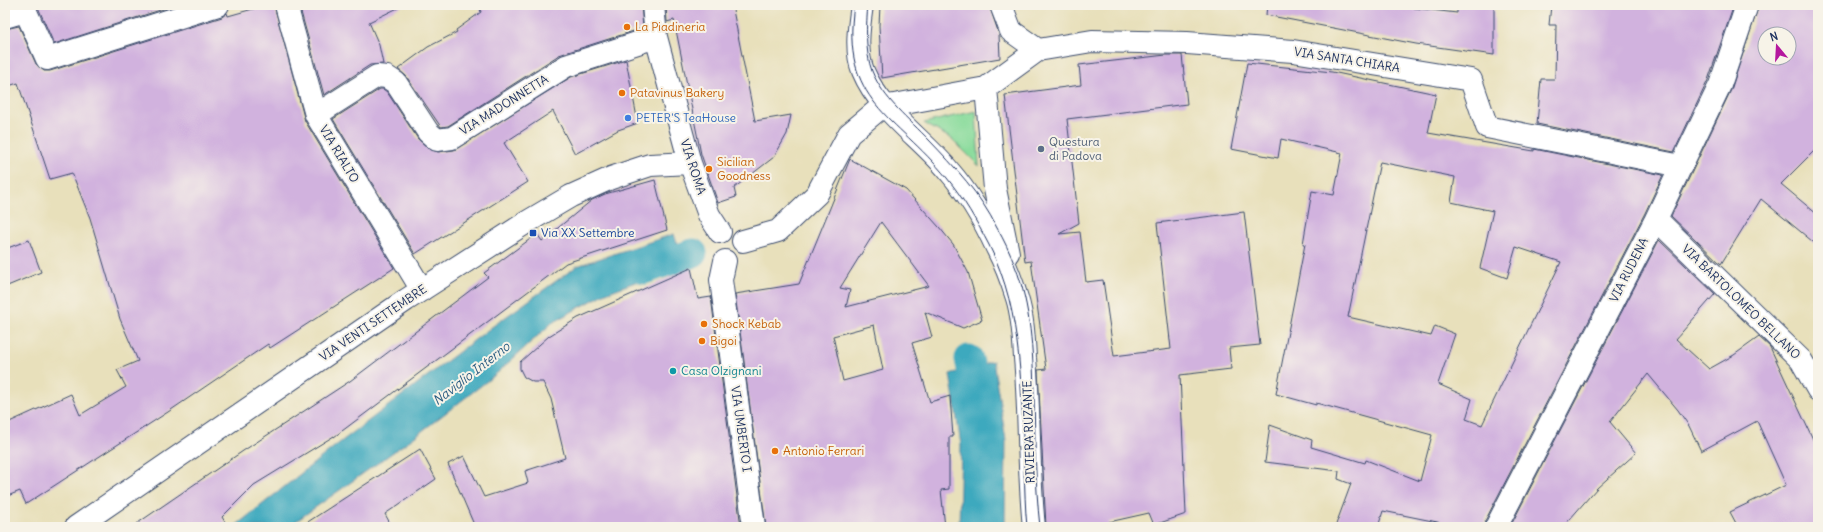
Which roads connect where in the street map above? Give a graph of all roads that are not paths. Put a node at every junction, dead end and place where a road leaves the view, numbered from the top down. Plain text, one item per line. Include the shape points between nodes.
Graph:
1 (218, 5) edge
2 (286, 5) edge
3 (653, 5) edge
4 (862, 5) edge
5 (1001, 5) edge
6 (1747, 5) edge
7 (18, 11) edge
8 (656, 37) junction
9 (1038, 50) junction
10 (986, 88) junction
11 (886, 107) junction
12 (316, 115) junction
13 (690, 163) junction
14 (1681, 166) junction
15 (1656, 219) junction
16 (720, 232) junction
17 (743, 241) junction
18 (726, 261) junction
19 (422, 290) junction
20 (1017, 299) junction
21 (1818, 390) edge
22 (76, 527) edge
23 (754, 527) edge
24 (1034, 527) edge
25 (1496, 527) edge

1 - 7 street via 48,59
2 - 12 street, VIA RIALTO
3 - 8 street, VIA ROMA
4 - 11 street via 859,46 862,70 872,90
5 - 9 street via 1011,31
6 - 14 street, VIA RUDENA via 1720,85
8 - 12 street, VIA MADONNETTA via 566,66 452,138 437,140 428,132 396,83 387,77 377,76
8 - 13 street, VIA ROMA
9 - 10 street, VIA SANTA CHIARA
9 - 14 street, VIA SANTA CHIARA via 1092,41 1187,43 1293,51 1471,80 1487,127
10 - 11 street
10 - 20 street via 995,189
11 - 17 street via 879,109 849,134 812,200 778,231
11 - 20 street via 949,171 974,203 998,248
12 - 19 street, VIA RIALTO
13 - 16 street, VIA ROMA via 710,215
13 - 19 street, VIA VENTI SETTEMBRE via 650,165 611,178 571,196
14 - 15 street, VIA RUDENA
15 - 21 street, VIA BARTOLOMEO BELLANO via 1801,360
15 - 25 street, VIA RUDENA
16 - 17 street via 734,231
16 - 18 street via 714,237 713,252 718,258
17 - 18 street via 740,256
18 - 23 street, VIA UMBERTO I via 721,280
19 - 22 street, VIA VENTI SETTEMBRE
20 - 24 street, RIVIERA RUZANTE via 1024,337 1027,376

